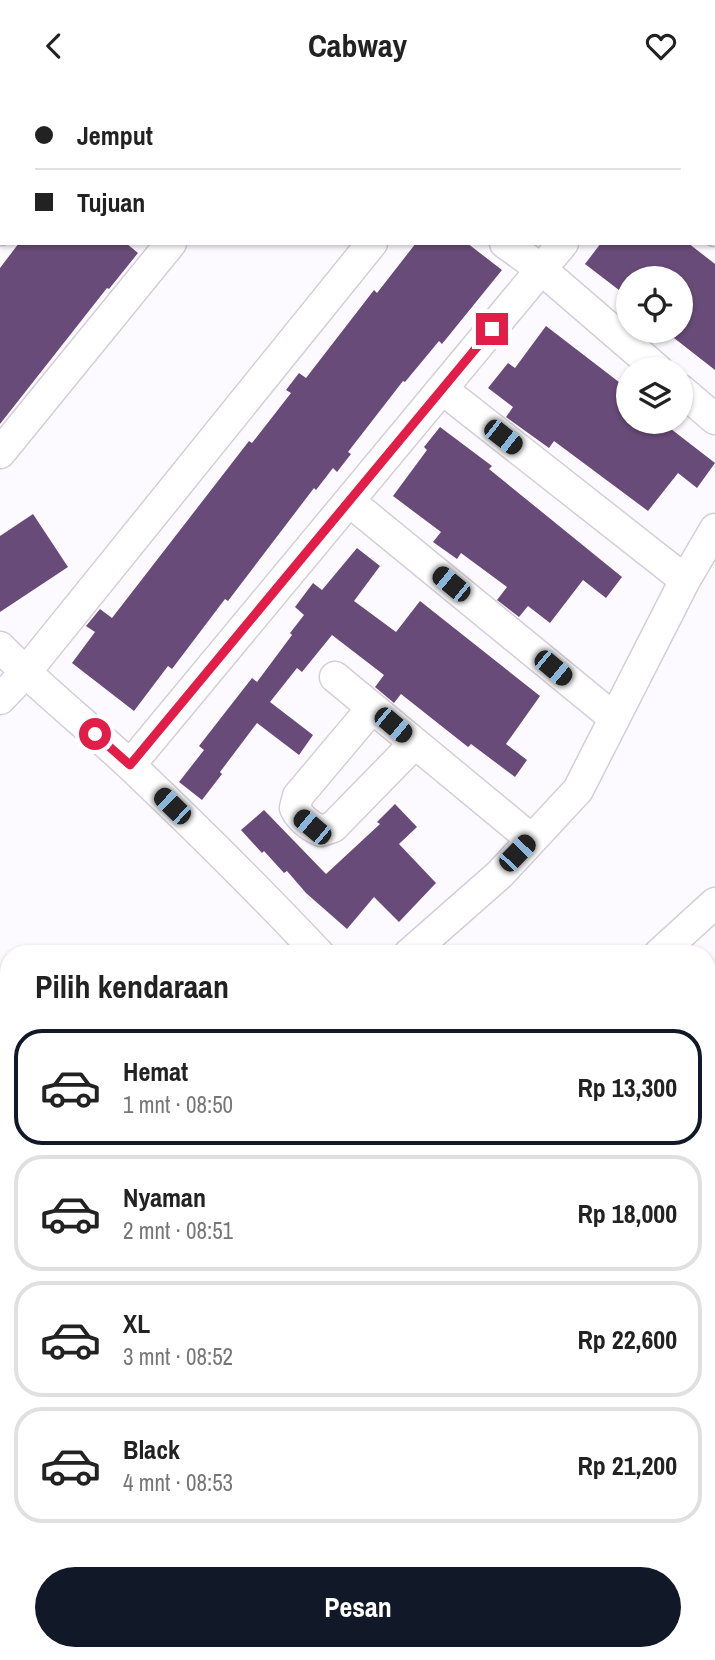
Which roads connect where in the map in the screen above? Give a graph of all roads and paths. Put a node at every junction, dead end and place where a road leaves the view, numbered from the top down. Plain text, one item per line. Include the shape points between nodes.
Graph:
1 (169, 245) edge
2 (370, 245) edge
3 (508, 245) edge
4 (561, 245) edge
5 (541, 269) junction
6 (643, 357) edge
7 (442, 389) junction
8 (693, 400) edge
9 (715, 419) edge
10 (0, 453) edge
11 (349, 501) junction
12 (715, 529) edge
13 (685, 580) junction
14 (0, 647) edge
15 (25, 673) junction
16 (335, 677) dead end
17 (0, 699) edge
18 (372, 708) junction
19 (614, 718) junction
20 (415, 743) junction
21 (130, 765) junction
22 (531, 839) junction
23 (715, 903) edge
24 (310, 945) edge
25 (420, 945) edge
26 (672, 945) edge

1 - 10 street
2 - 15 street
3 - 5 street
4 - 5 street
5 - 6 street
5 - 7 street
7 - 11 street
7 - 13 street
8 - 9 street
11 - 19 street
11 - 21 street
12 - 13 street
13 - 19 street
14 - 15 street
15 - 17 street
15 - 21 street
16 - 18 street
18 - 20 street
18 - 20 street via 298,796 295,808 312,827 321,831 332,827
19 - 22 street via 578,790
20 - 22 street
21 - 24 street
22 - 25 street via 500,874
23 - 26 street

